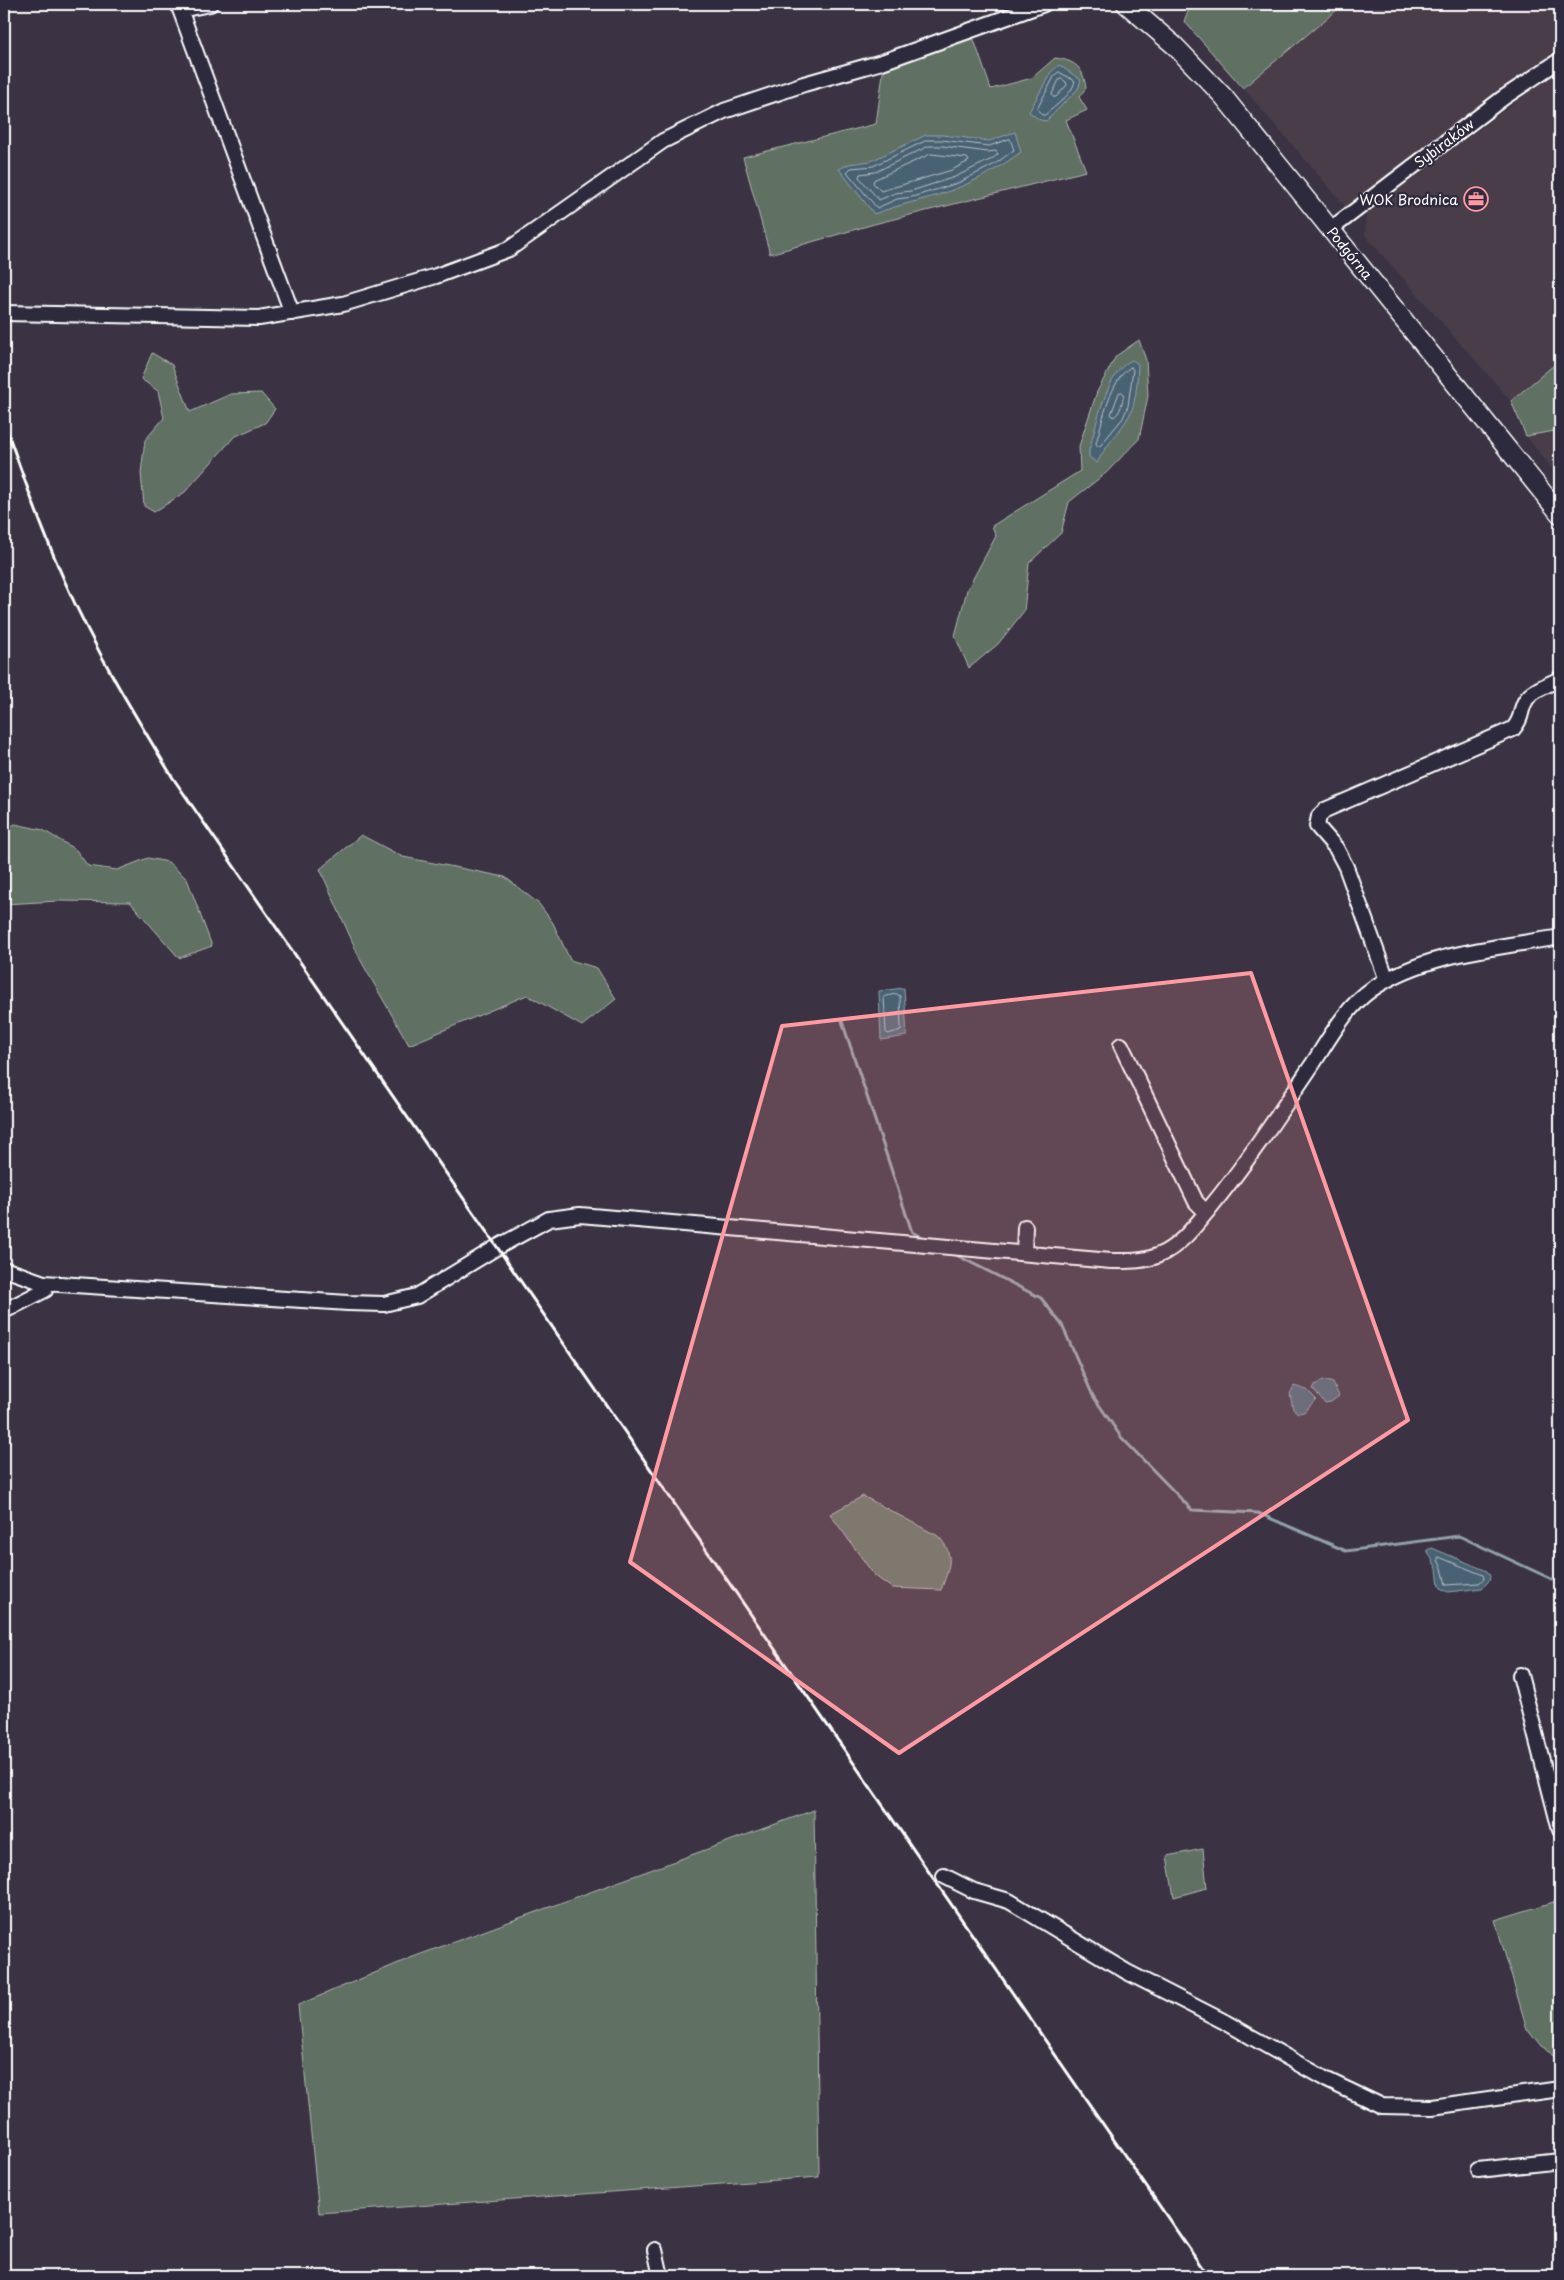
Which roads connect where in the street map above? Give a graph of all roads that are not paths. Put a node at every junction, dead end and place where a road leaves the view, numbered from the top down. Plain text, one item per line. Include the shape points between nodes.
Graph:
1 (210, 4) edge
2 (1044, 4) edge
3 (1126, 4) edge
4 (179, 7) edge
5 (1560, 60) edge
6 (1331, 229) junction
7 (4, 313) edge
8 (292, 313) junction
9 (1560, 514) edge
10 (1560, 679) edge
11 (1560, 937) edge
12 (1386, 980) junction
13 (1121, 1045) dead end
14 (1206, 1212) junction
15 (1025, 1227) dead end
16 (1024, 1253) junction
17 (4, 1269) edge
18 (44, 1283) junction
19 (4, 1311) edge
20 (1520, 1675) dead end
21 (1560, 1830) edge
22 (944, 1876) dead end
23 (1560, 2089) edge
24 (1560, 2161) edge
25 (1478, 2170) dead end
26 (655, 2250) dead end
27 (661, 2276) edge

1 - 4 street
2 - 8 street via 882,62 724,111 663,140 509,249 436,276 343,304
3 - 6 main road, Podgórna via 1175,46 1223,96
4 - 8 street
5 - 6 street, Sybiraków via 1503,98
6 - 9 main road, Podgórna
7 - 8 street via 259,318
10 - 12 street via 1529,696 1523,715 1513,729 1325,810 1319,816 1317,826 1336,848 1346,867
11 - 12 street via 1456,956 1403,970
12 - 14 street via 1371,990 1341,1021 1249,1156
13 - 14 street via 1196,1202
14 - 16 street via 1168,1251 1150,1258 1111,1261
15 - 16 street
16 - 18 street via 580,1216 549,1219 417,1296 384,1304
17 - 18 street
18 - 19 street via 45,1290
20 - 21 street
22 - 23 street via 974,1891 1010,1901 1127,1972 1225,2022 1327,2080 1382,2106 1432,2107
24 - 25 street
26 - 27 street

